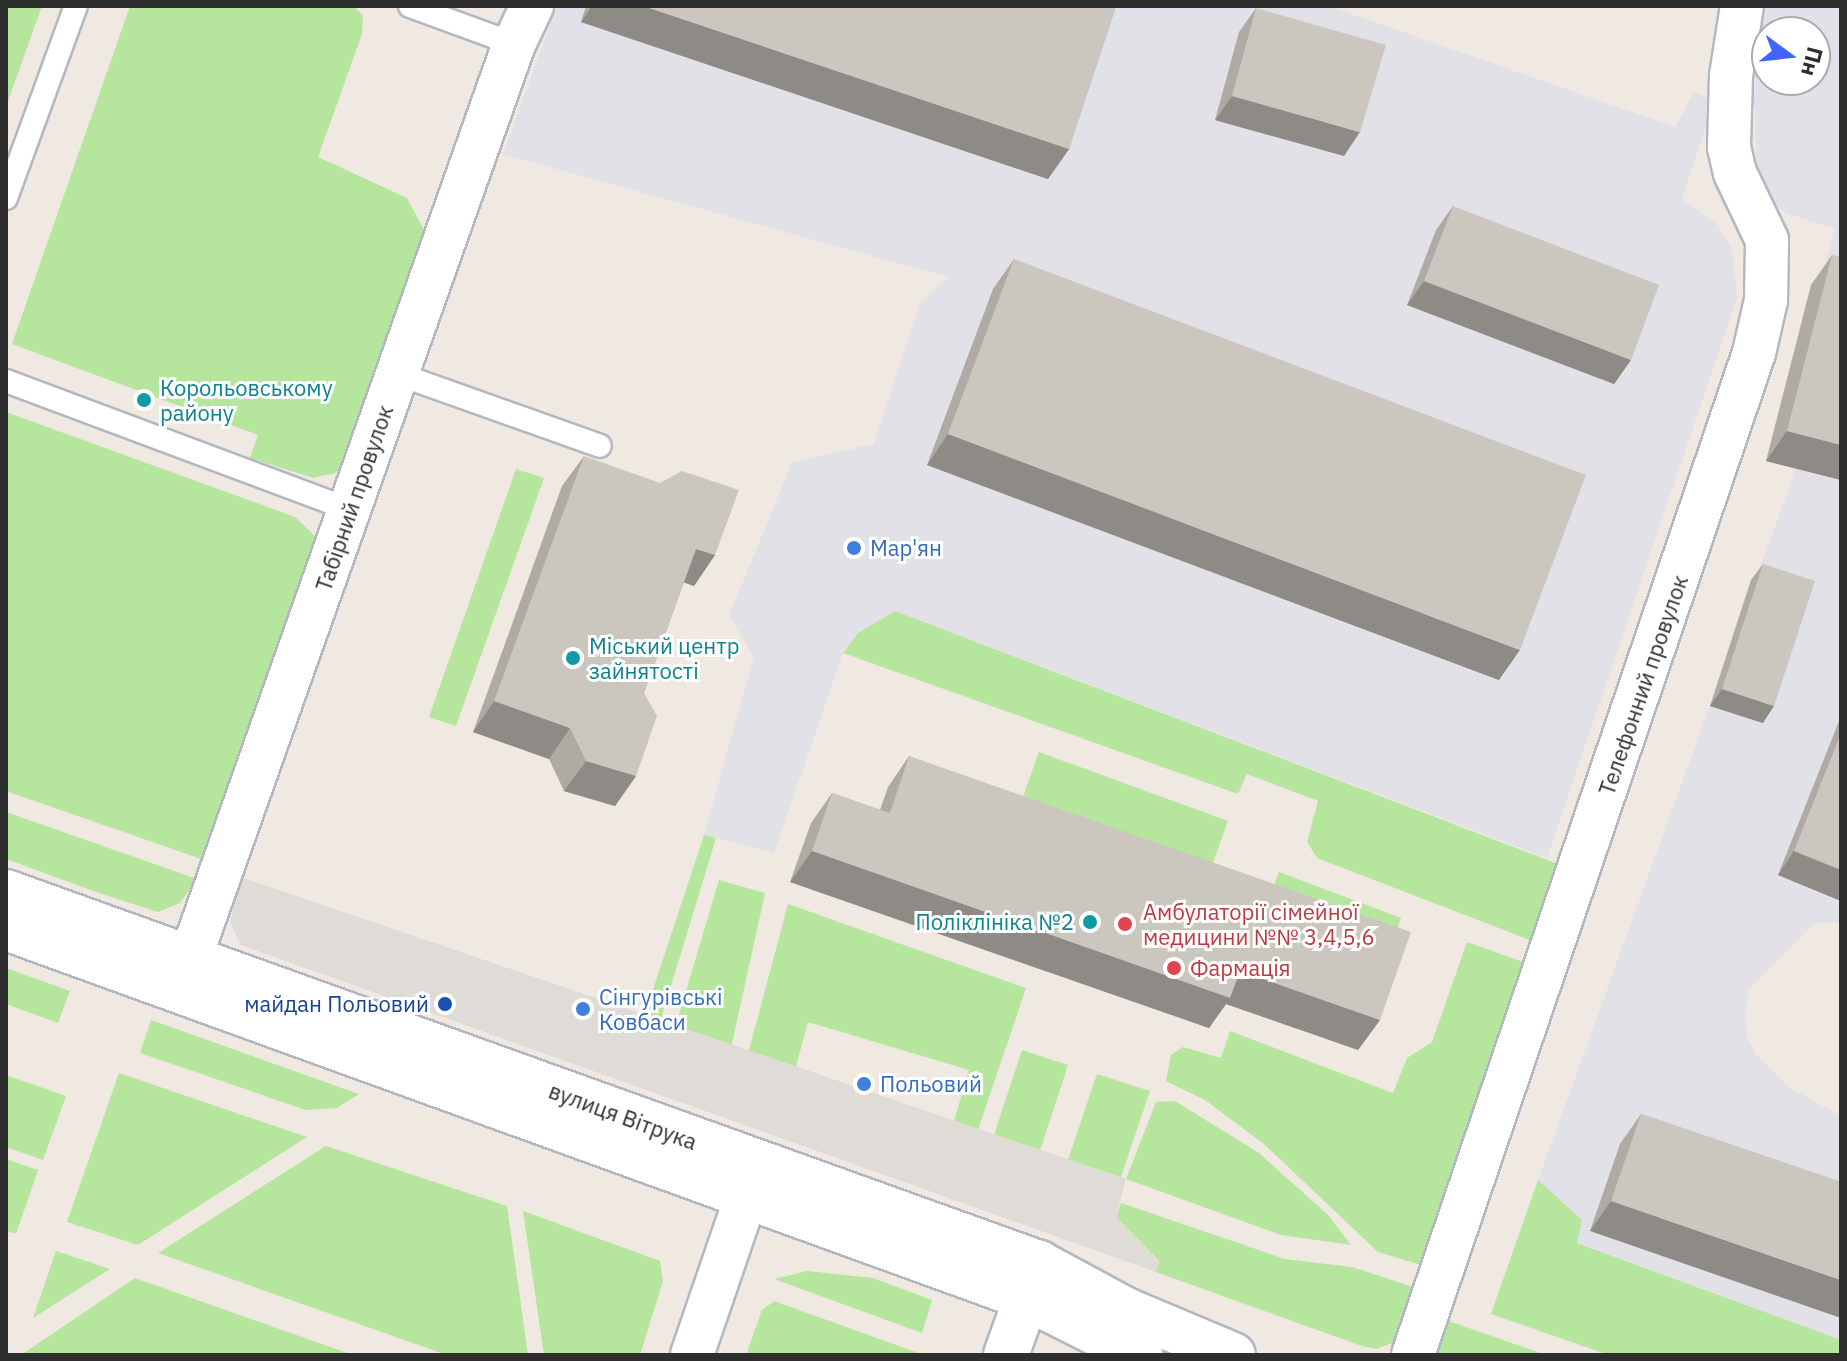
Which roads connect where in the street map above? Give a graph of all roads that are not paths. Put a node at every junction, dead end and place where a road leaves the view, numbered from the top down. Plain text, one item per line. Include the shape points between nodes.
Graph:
1 (76, 6) edge
2 (410, 6) edge
3 (532, 6) edge
4 (1742, 6) edge
5 (514, 44) junction
6 (6, 198) edge
7 (398, 374) junction
8 (6, 381) edge
9 (600, 446) dead end
10 (351, 510) junction
11 (6, 892) edge
12 (6, 928) edge
13 (184, 974) junction
14 (747, 1194) junction
15 (1033, 1280) junction
16 (692, 1355) edge
17 (1006, 1355) edge
18 (1140, 1355) edge
19 (1233, 1355) edge
20 (1413, 1355) edge

1 - 6 lane
2 - 5 lane
3 - 5 street, Табірний провулок
4 - 20 street, Телефонний провулок via 1731,76 1729,147 1735,173 1767,240 1766,300 1754,353
5 - 7 street, Табірний провулок
7 - 9 lane
7 - 10 street, Табірний провулок
8 - 10 lane
10 - 13 street, Табірний провулок
11 - 13 main road, вулиця Вітрука
12 - 13 main road, вулиця Вітрука
13 - 14 main road, вулиця Вітрука
13 - 15 main road, вулиця Вітрука
14 - 15 main road, вулиця Вітрука
14 - 16 street
15 - 17 main road
15 - 18 main road, вулиця Вітрука
15 - 19 main road, вулиця Вітрука via 1126,1310

